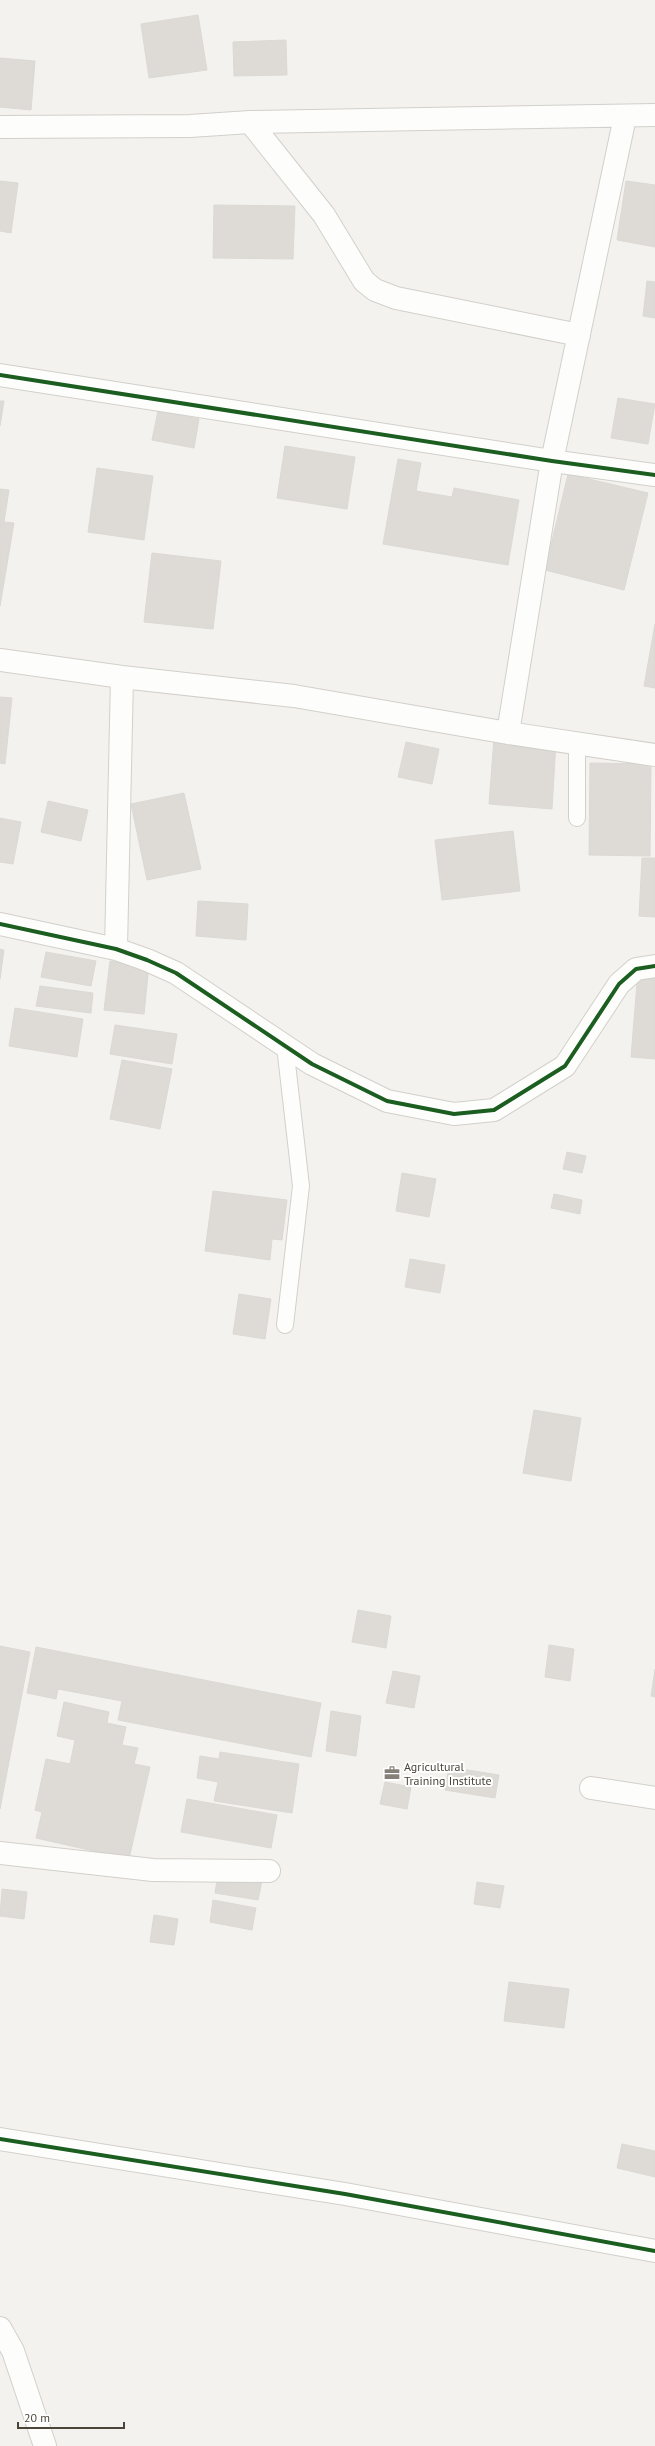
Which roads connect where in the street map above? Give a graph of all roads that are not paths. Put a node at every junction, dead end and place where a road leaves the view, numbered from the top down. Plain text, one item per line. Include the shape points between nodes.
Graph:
1 (655, 115) edge
2 (625, 117) junction
3 (250, 122) junction
4 (0, 127) edge
5 (579, 335) junction
6 (0, 375) edge
7 (552, 461) junction
8 (655, 475) edge
9 (0, 660) edge
10 (122, 677) junction
11 (508, 733) junction
12 (577, 743) junction
13 (655, 755) edge
14 (577, 818) dead end
15 (0, 924) edge
16 (116, 949) junction
17 (655, 966) edge
18 (285, 1046) junction
19 (285, 1325) dead end
20 (591, 1788) dead end
21 (655, 1798) edge
22 (0, 1853) edge
23 (269, 1871) dead end
24 (0, 2139) edge
25 (655, 2251) edge
26 (0, 2328) edge
27 (45, 2446) edge

1 - 2 street
2 - 3 street
2 - 5 street
3 - 4 street via 190,126
3 - 5 street via 324,215 364,281 375,290 396,298
5 - 7 street
6 - 7 street
7 - 8 street
7 - 11 street
9 - 10 street
10 - 11 street via 294,696
10 - 16 street
11 - 12 street
12 - 13 street
12 - 14 lane
15 - 16 street
16 - 18 street via 176,973
17 - 18 street via 636,969 619,984 565,1066 494,1110 454,1114 387,1101 312,1064
18 - 19 lane via 301,1186
20 - 21 street
22 - 23 street via 153,1870
24 - 25 street via 345,2194
26 - 27 street via 13,2351

